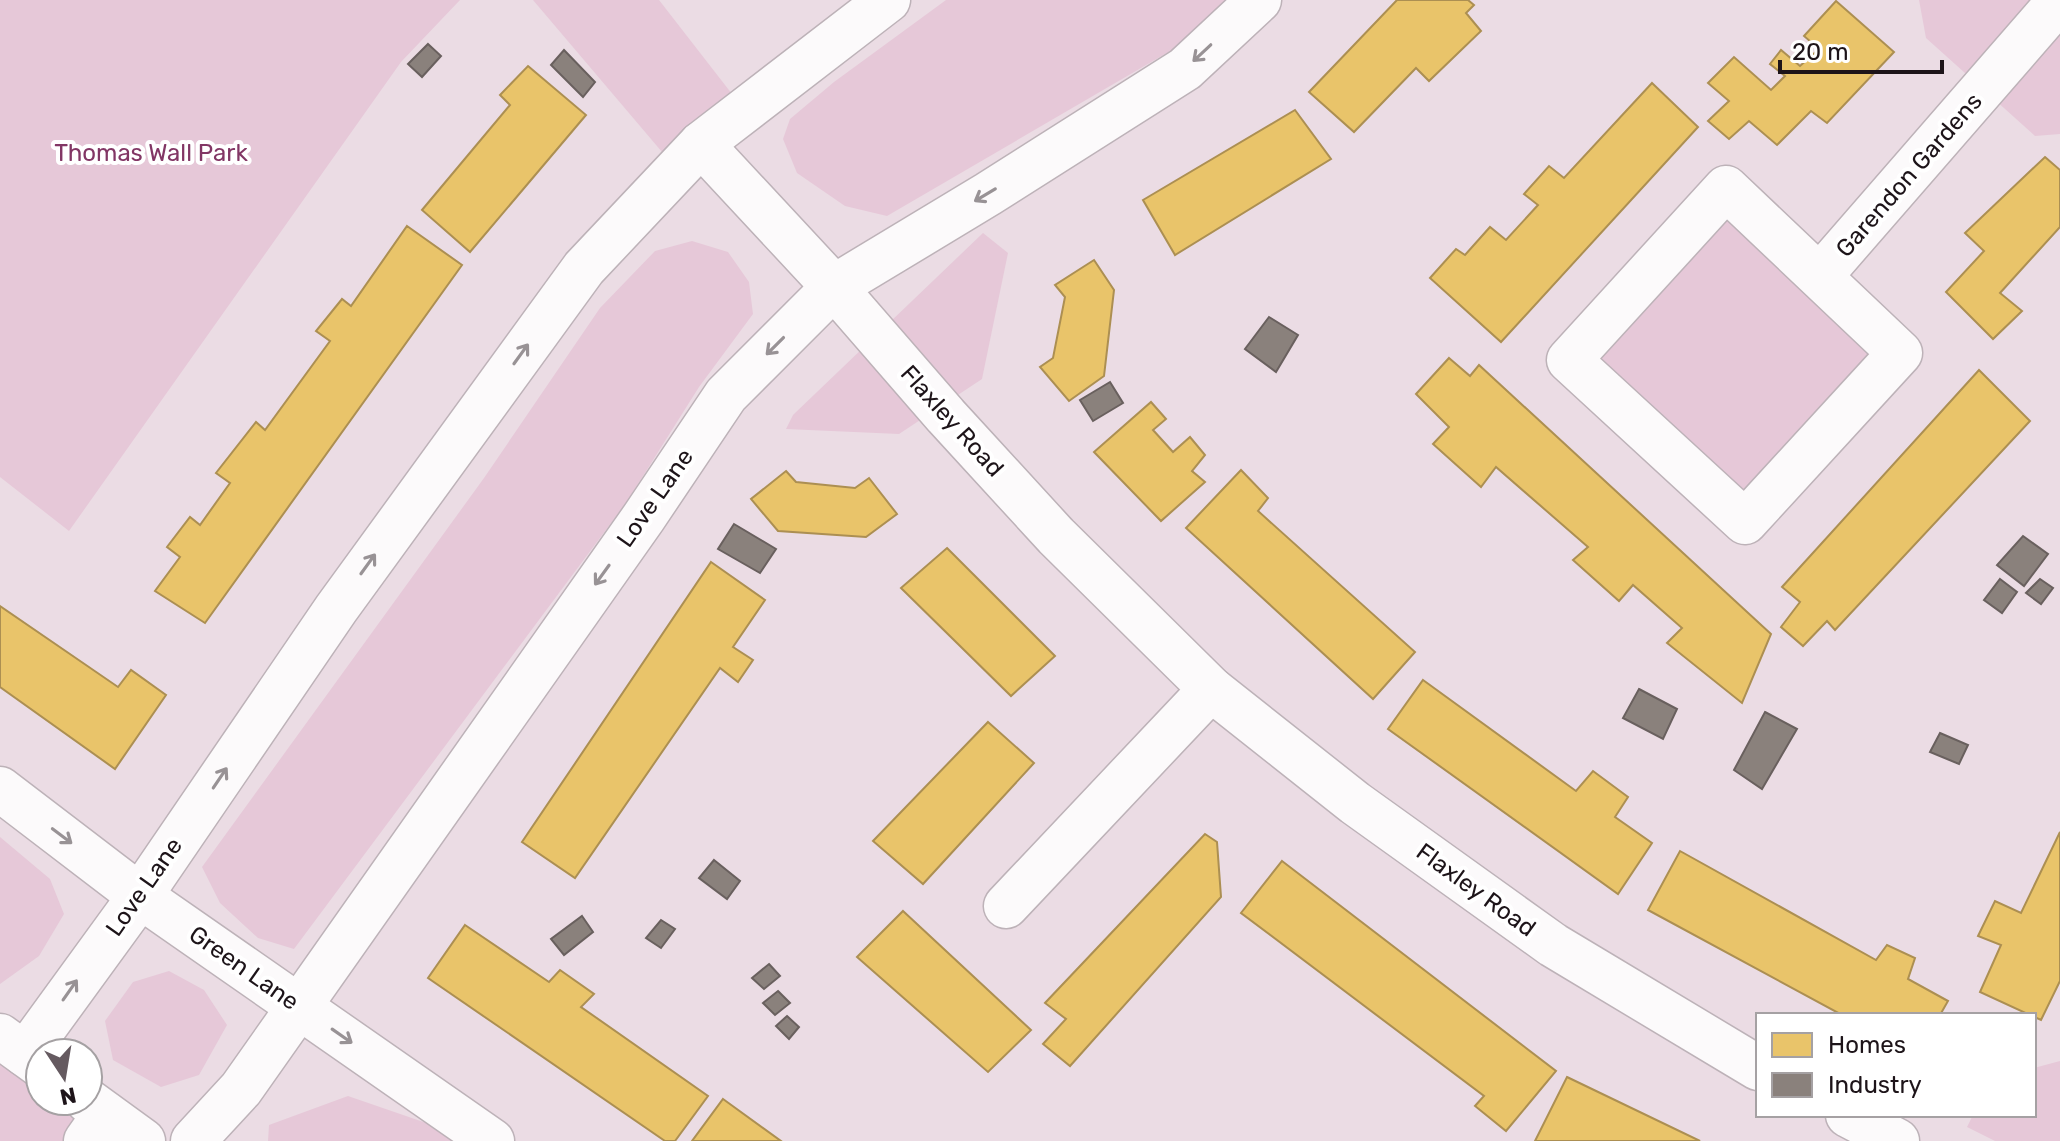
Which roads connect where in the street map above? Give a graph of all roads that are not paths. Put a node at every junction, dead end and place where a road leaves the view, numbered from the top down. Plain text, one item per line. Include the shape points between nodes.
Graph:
1 (888, 0) edge
2 (1259, 0) edge
3 (2060, 0) edge
4 (701, 144) junction
5 (1820, 276) junction
6 (834, 287) junction
7 (1211, 689) junction
8 (0, 789) edge
9 (140, 896) junction
10 (1006, 906) dead end
11 (297, 1005) junction
12 (22, 1052) edge
13 (1756, 1067) edge
14 (1852, 1117) edge
15 (93, 1119) edge
16 (143, 1141) edge
17 (193, 1141) edge
18 (492, 1141) edge
19 (1897, 1141) edge

1 - 4 street, Love Lane
2 -> 6 street, Love Lane via 1185,69
3 - 5 street, Garendon Gardens
4 - 6 street, Flaxley Road
9 -> 4 street, Love Lane via 336,609 584,268
5 - 5 street, Garendon Gardens via 1900,353 1745,522 1569,360 1726,188
6 - 7 street, Flaxley Road via 1056,536
6 -> 11 street, Love Lane via 726,395
7 - 10 street
7 - 13 street, Flaxley Road via 1355,803 1553,945
8 -> 9 street, Green Lane
9 - 11 street, Green Lane
12 -> 9 street, Love Lane
11 - 17 street, Love Lane via 241,1089
11 -> 18 street, Green Lane
14 - 19 street
15 - 16 street

